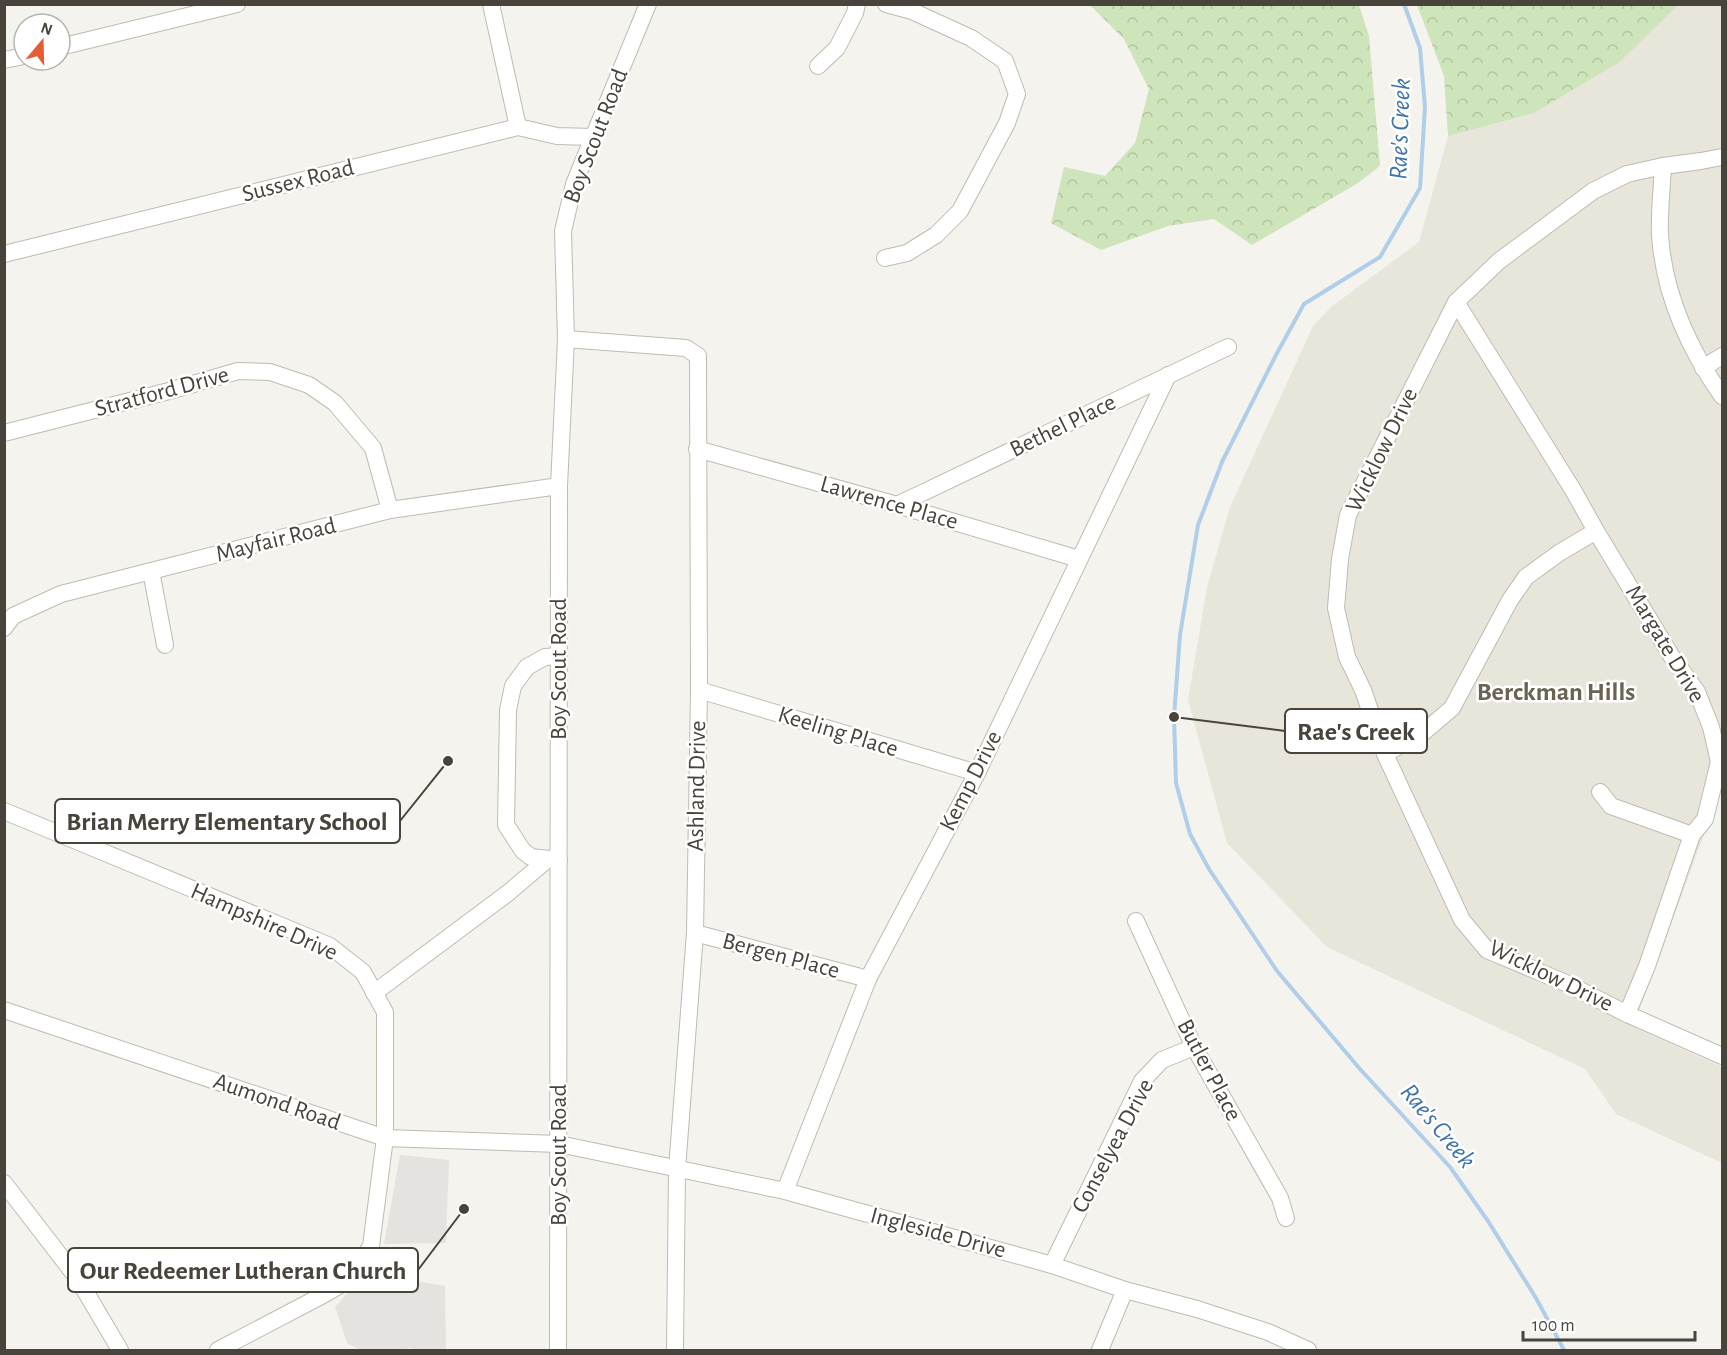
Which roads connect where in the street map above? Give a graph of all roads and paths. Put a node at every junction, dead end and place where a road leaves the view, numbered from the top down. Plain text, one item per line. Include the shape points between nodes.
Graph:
1 (237, 4) edge
2 (491, 4) edge
3 (648, 4) edge
4 (857, 4) edge
5 (886, 4) edge
6 (72, 44) edge
7 (818, 66) dead end
8 (518, 127) junction
9 (593, 137) junction
10 (1722, 157) edge
11 (1663, 166) junction
12 (4, 254) edge
13 (885, 258) dead end
14 (1456, 302) junction
15 (566, 339) junction
16 (1228, 347) dead end
17 (1722, 356) edge
18 (1703, 368) junction
19 (1168, 375) junction
20 (1722, 396) edge
21 (4, 433) edge
22 (697, 449) junction
23 (559, 486) junction
24 (897, 505) junction
25 (390, 510) junction
26 (1596, 531) junction
27 (1079, 559) junction
28 (151, 572) junction
29 (4, 628) edge
30 (165, 645) dead end
31 (559, 656) junction
32 (699, 690) junction
33 (1385, 754) junction
34 (977, 773) junction
35 (1600, 792) dead end
36 (4, 811) edge
37 (1692, 835) junction
38 (554, 860) junction
39 (1136, 921) dead end
40 (695, 933) junction
41 (868, 980) junction
42 (374, 993) junction
43 (5, 1011) edge
44 (1627, 1014) junction
45 (1194, 1047) junction
46 (1722, 1056) edge
47 (385, 1138) junction
48 (559, 1144) junction
49 (677, 1169) junction
50 (4, 1184) edge
51 (785, 1191) junction
52 (1286, 1218) dead end
53 (1052, 1265) junction
54 (1125, 1290) junction
55 (120, 1350) edge
56 (218, 1350) edge
57 (558, 1350) edge
58 (675, 1350) edge
59 (1100, 1350) edge
60 (1308, 1350) edge

1 - 6 street
2 - 8 street
3 - 9 street, Boy Scout Road
4 - 7 street via 837,48
5 - 13 street via 971,38 1005,61 1017,94 1007,123 960,211 936,235 907,253
8 - 9 street, Sussex Road via 557,136
8 - 12 street, Sussex Road
9 - 15 street, Boy Scout Road via 574,184 563,231
10 - 11 street, Wicklow Drive
11 - 14 street, Wicklow Drive via 1627,174 1593,191 1499,261
11 - 18 street via 1660,234 1666,276 1678,316
14 - 26 street, Margate Drive
14 - 33 street, Wicklow Drive via 1347,515 1340,559 1336,608 1347,657
15 - 22 street, Ashland Drive via 686,348 698,356
15 - 23 street, Boy Scout Road
16 - 19 street, Bethel Place
17 - 18 street
18 - 20 street
19 - 24 street, Bethel Place
19 - 27 street, Kemp Drive
21 - 25 street, Stratford Drive via 238,371 270,372 309,386 335,403 373,448
22 - 24 street, Lawrence Place
22 - 32 street, Ashland Drive
23 - 25 street, Mayfair Road
23 - 31 street, Boy Scout Road
24 - 27 street, Lawrence Place
25 - 28 street, Mayfair Road
26 - 33 street via 1526,577 1452,708 1425,732
26 - 37 street, Margate Drive via 1697,692 1711,727 1719,762 1704,819
27 - 34 street, Kemp Drive
28 - 29 street, Mayfair Road via 61,594 13,616
28 - 30 street
31 - 38 street, Boy Scout Road
31 - 38 street via 545,657 527,667 513,686 508,710 506,825 531,857
32 - 34 street, Keeling Place
32 - 40 street, Ashland Drive
33 - 44 street, Wicklow Drive via 1462,920 1487,950
34 - 41 street, Kemp Drive
35 - 37 street via 1611,806
36 - 42 street, Hampshire Drive via 330,946 363,972
37 - 44 street, Margate Drive
38 - 42 street
38 - 48 street, Boy Scout Road
39 - 45 street, Butler Place
40 - 41 street, Bergen Place
40 - 49 street, Ashland Drive
41 - 51 street, Kemp Drive
42 - 47 street, Hampshire Drive via 385,1012
43 - 47 street, Aumond Road
44 - 46 street, Wicklow Drive
45 - 52 street, Butler Place via 1280,1198
45 - 53 street, Conselyea Drive via 1162,1060 1142,1081
47 - 48 street, Aumond Road
47 - 56 street, Hampshire Drive via 371,1246 350,1279
48 - 49 street, Ingleside Drive
48 - 57 street, Boy Scout Road
49 - 51 street, Ingleside Drive
49 - 58 street, Ashland Drive
50 - 55 street via 78,1279
51 - 53 street, Ingleside Drive
53 - 54 street, Ingleside Drive
54 - 59 street
54 - 60 street, Ingleside Drive via 1268,1332

